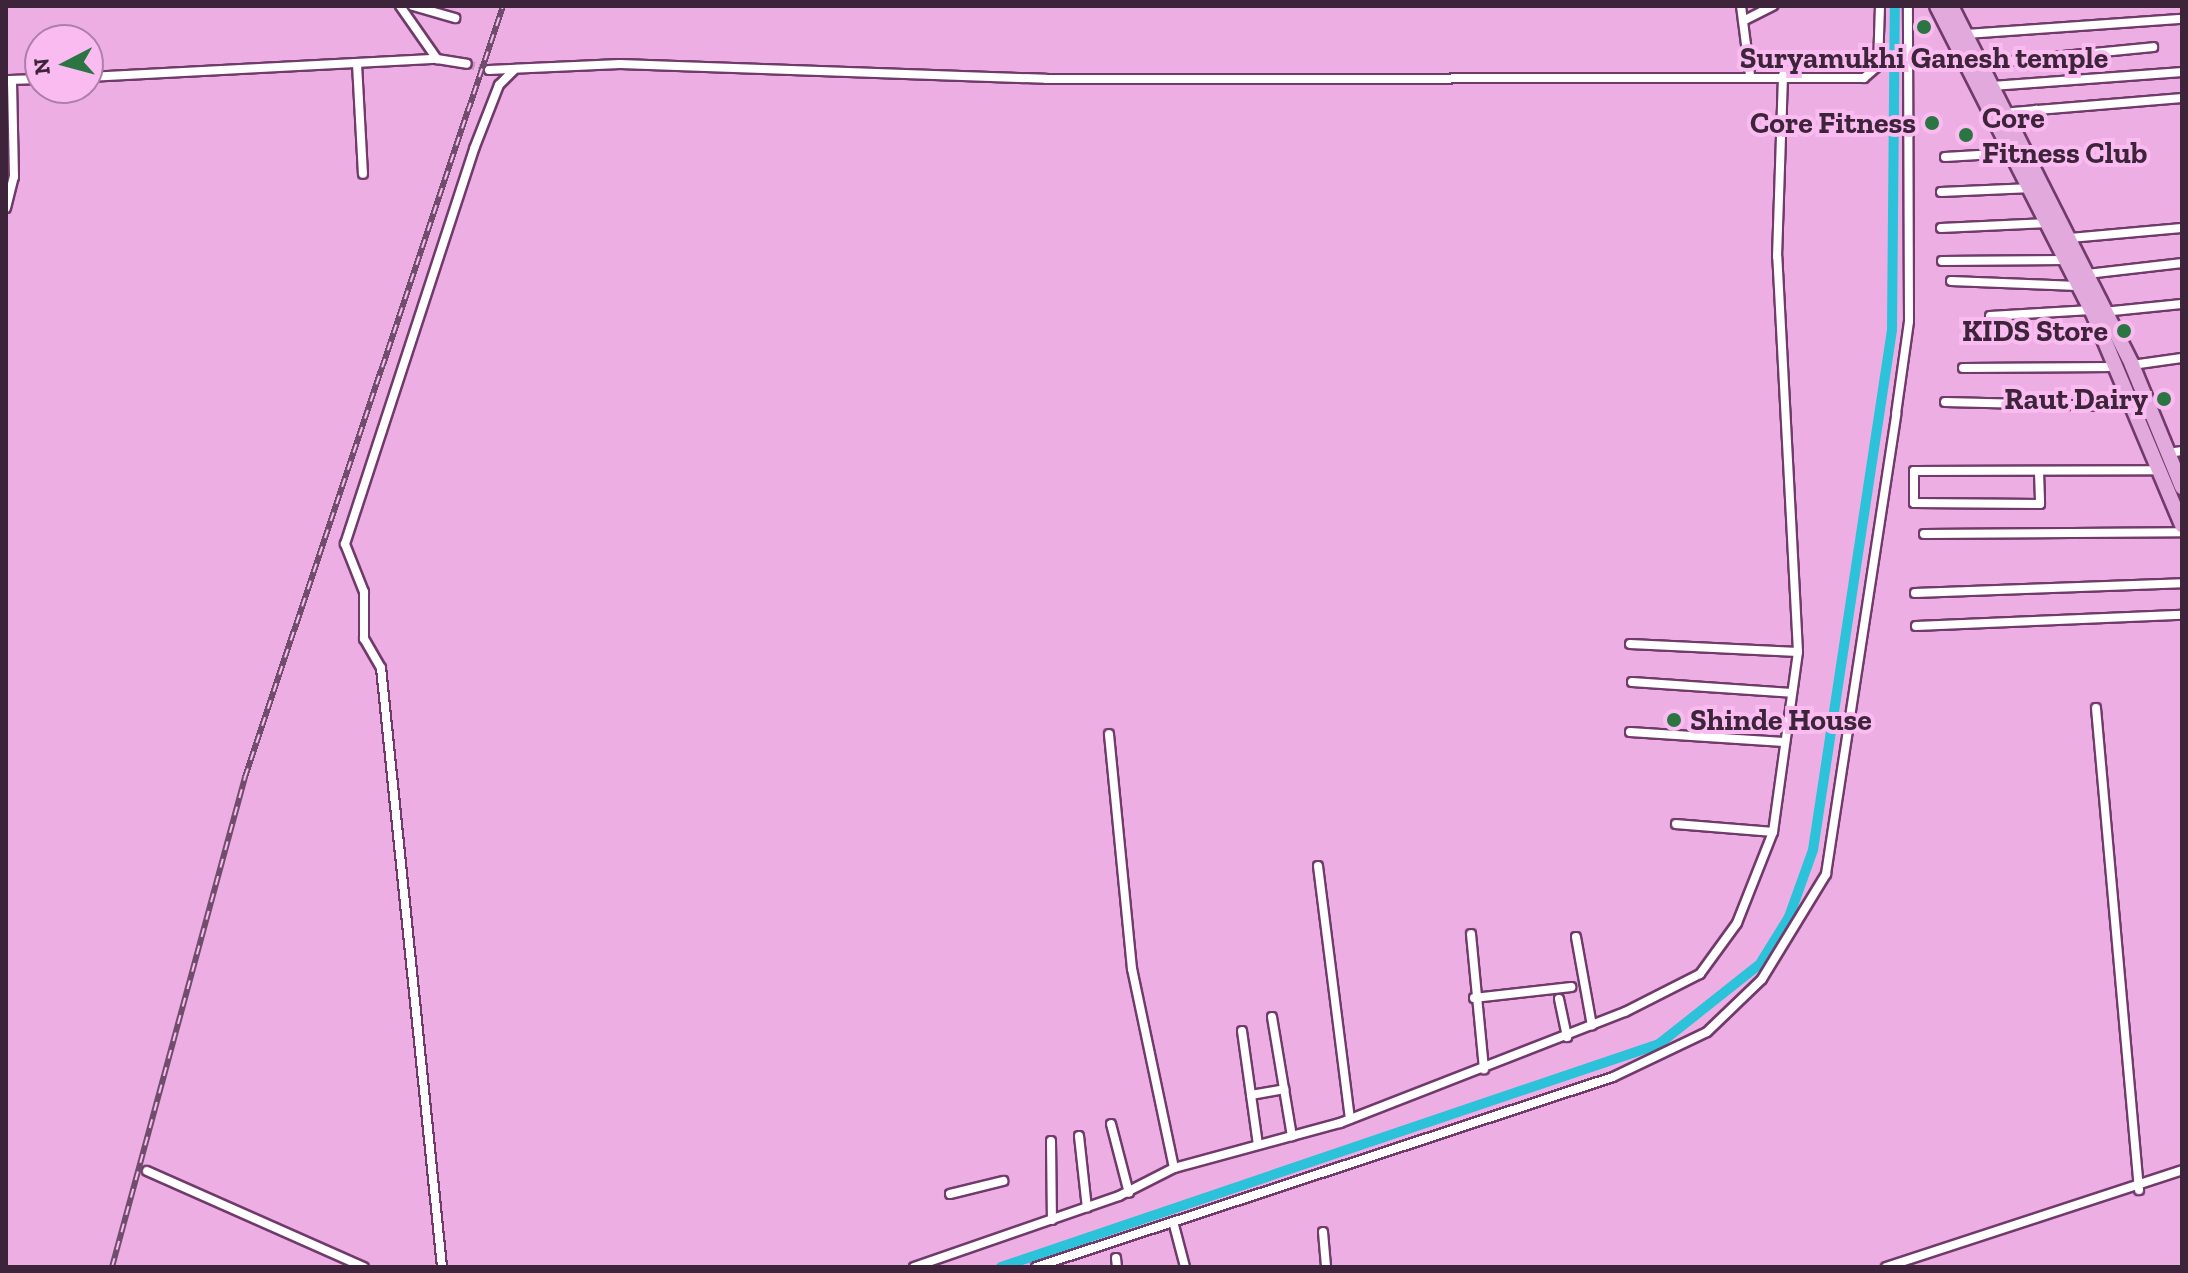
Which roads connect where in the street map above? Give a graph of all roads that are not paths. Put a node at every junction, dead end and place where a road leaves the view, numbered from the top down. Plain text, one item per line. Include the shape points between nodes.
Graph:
1 (400, 6) edge
2 (413, 6) edge
3 (1741, 6) edge
4 (1773, 6) edge
5 (1880, 6) edge
6 (1908, 6) edge
7 (1937, 6) edge
8 (1951, 6) edge
9 (455, 18) dead end
10 (2182, 19) edge
11 (1743, 21) junction
12 (1966, 34) junction
13 (2153, 47) dead end
14 (437, 59) junction
15 (357, 64) junction
16 (467, 64) tunnel mouth
17 (1981, 64) junction
18 (489, 70) tunnel mouth
19 (514, 70) junction
20 (2182, 72) edge
21 (1750, 75) junction
22 (1783, 75) junction
23 (104, 76) edge
24 (9, 80) edge
25 (1992, 86) junction
26 (2182, 98) edge
27 (2001, 117) junction
28 (2014, 153) junction
29 (1945, 157) dead end
30 (363, 174) dead end
31 (2038, 186) junction
32 (1941, 192) dead end
33 (6, 208) edge
34 (2050, 223) junction
35 (1941, 228) dead end
36 (2182, 228) edge
37 (2070, 238) junction
38 (2066, 260) junction
39 (1942, 261) dead end
40 (2182, 263) edge
41 (2083, 280) junction
42 (1951, 281) dead end
43 (2182, 304) edge
44 (2097, 313) junction
45 (1990, 316) dead end
46 (2182, 358) edge
47 (2132, 365) junction
48 (2116, 367) junction
49 (1963, 368) dead end
50 (1945, 402) dead end
51 (2143, 408) junction
52 (2175, 452) edge
53 (2168, 469) junction
54 (2039, 472) junction
55 (2182, 487) edge
56 (2182, 525) edge
57 (2182, 532) edge
58 (1924, 534) dead end
59 (2182, 583) edge
60 (1915, 593) dead end
61 (2182, 615) edge
62 (1916, 626) dead end
63 (1630, 644) dead end
64 (1798, 652) junction
65 (1632, 682) dead end
66 (1792, 693) junction
67 (2096, 708) dead end
68 (1630, 732) dead end
69 (1109, 734) dead end
70 (1784, 742) junction
71 (1676, 824) dead end
72 (1773, 832) junction
73 (1318, 866) dead end
74 (1471, 934) dead end
75 (1576, 937) dead end
76 (1571, 987) dead end
77 (1474, 998) junction
78 (1559, 999) dead end
79 (1272, 1017) dead end
80 (1592, 1026) junction
81 (1242, 1031) dead end
82 (1567, 1037) junction
83 (1484, 1069) junction
84 (1284, 1089) junction
85 (1251, 1095) junction
86 (1350, 1119) junction
87 (1111, 1124) dead end
88 (1079, 1136) dead end
89 (1292, 1136) junction
90 (1051, 1141) dead end
91 (1258, 1145) junction
92 (1174, 1168) junction
93 (2182, 1170) edge
94 (147, 1171) dead end
95 (1003, 1181) dead end
96 (2139, 1190) junction
97 (1129, 1193) junction
98 (950, 1194) dead end
99 (1087, 1208) junction
100 (1052, 1220) junction
101 (1174, 1225) junction
102 (1323, 1232) dead end
103 (364, 1267) edge
104 (442, 1267) edge
105 (914, 1267) edge
106 (1036, 1267) edge
107 (1185, 1267) edge
108 (1326, 1267) edge
109 (1886, 1267) edge

1 - 14 street
2 - 9 street
3 - 11 street
4 - 11 street
5 - 22 street via 1875,74
6 - 101 street via 1909,321 1826,874 1762,979 1707,1032 1613,1077
7 - 27 main road
8 - 12 main road
10 - 12 street
11 - 21 street
12 - 17 main road
13 - 17 street
14 - 15 street
14 - 16 street
15 - 23 street
15 - 30 street
17 - 25 main road
18 - 19 street
19 - 21 street via 620,64 1046,79 1389,81
19 - 104 street via 499,85 474,149 345,544 364,592 364,639 381,671
20 - 25 street
21 - 22 street
22 - 64 street via 1777,257
24 - 33 street via 14,177
25 - 27 main road
26 - 27 street
27 - 28 main road
27 - 31 main road
28 - 29 street
28 - 31 main road
31 - 32 street
31 - 34 main road
31 - 37 main road
34 - 35 street
34 - 38 main road
36 - 37 street
37 - 41 main road
38 - 39 street
38 - 41 main road
40 - 41 street
41 - 42 street
41 - 44 main road
43 - 44 street
44 - 45 street
44 - 47 main road
44 - 48 main road
46 - 47 street
47 - 51 main road
48 - 49 street
48 - 51 main road
50 - 51 street
51 - 52 main road
51 - 53 main road
52 - 53 main road
53 - 54 street
53 - 55 main road
53 - 56 main road
54 - 54 street via 1914,471 1914,503 2040,504
57 - 58 street
59 - 60 street
61 - 62 street
63 - 64 street
64 - 66 street
65 - 66 street
66 - 70 street
67 - 96 street
68 - 70 street
69 - 92 street via 1132,969
70 - 72 street
71 - 72 street
72 - 80 street via 1737,923 1700,974
73 - 86 street
74 - 77 street
75 - 80 street
76 - 77 street
77 - 83 street
78 - 82 street
79 - 84 street
80 - 82 street
81 - 85 street
82 - 83 street
83 - 86 street
84 - 85 street
84 - 89 street
85 - 91 street
86 - 89 street
87 - 97 street
88 - 99 street
89 - 91 street
90 - 100 street
91 - 92 street
92 - 97 street
93 - 96 street
94 - 103 street
95 - 98 street
96 - 109 street
97 - 99 street
99 - 100 street
100 - 105 street
101 - 106 street
101 - 107 street
102 - 108 street

